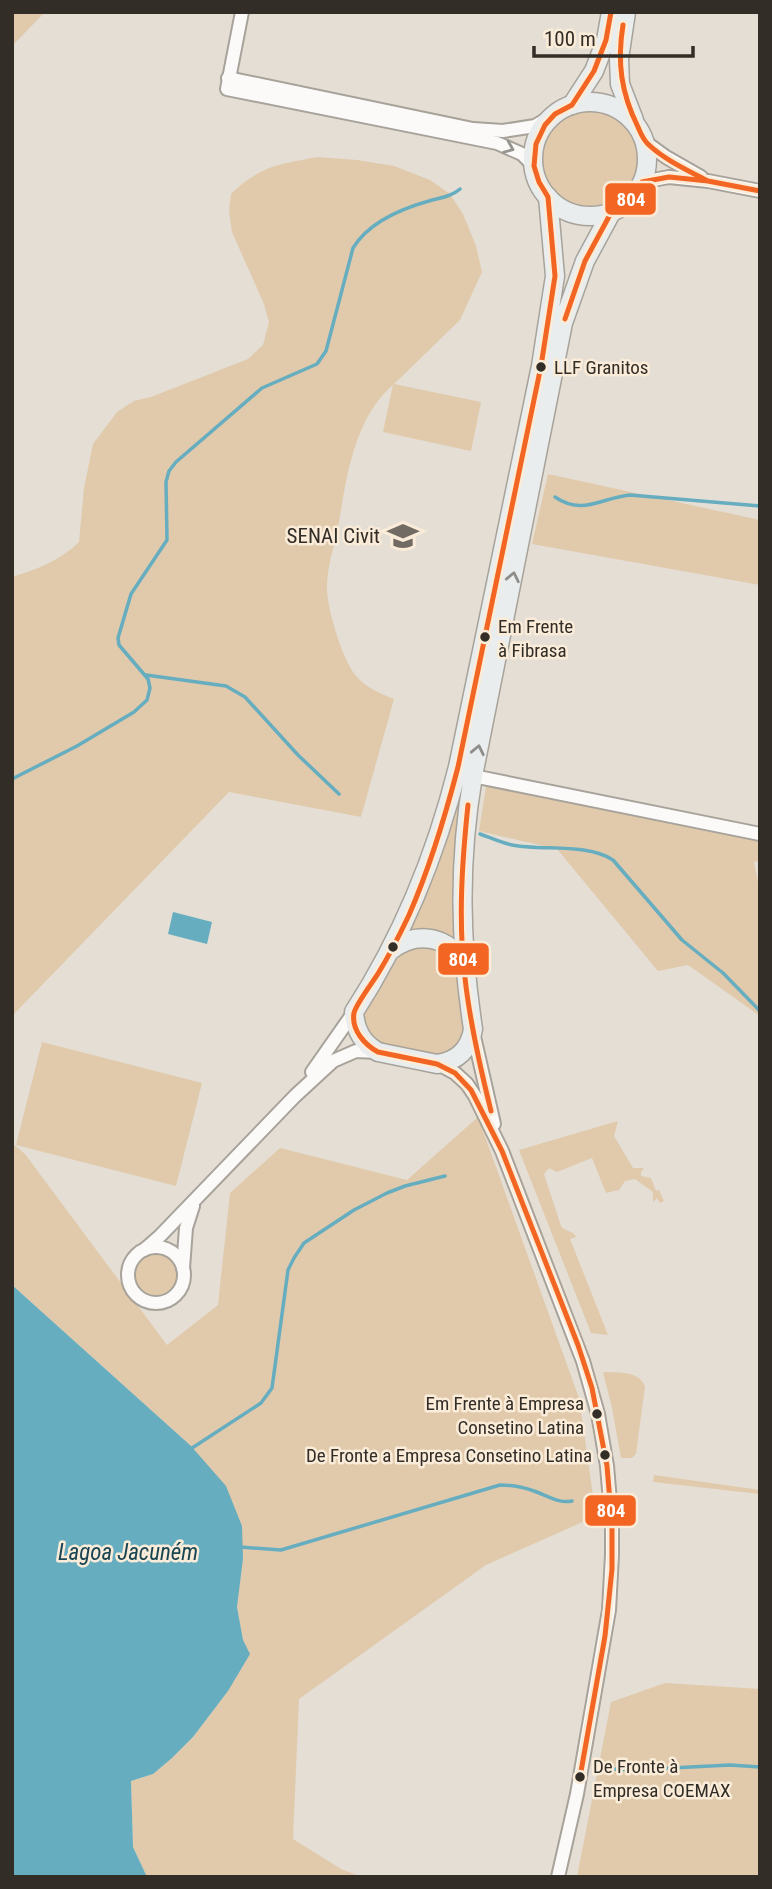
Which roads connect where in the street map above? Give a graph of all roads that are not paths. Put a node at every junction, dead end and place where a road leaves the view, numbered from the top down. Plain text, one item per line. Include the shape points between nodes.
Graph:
1 (243, 12) edge
2 (611, 12) edge
3 (626, 12) edge
4 (227, 83) junction
5 (572, 105) junction
6 (555, 114) junction
7 (635, 124) junction
8 (644, 141) junction
9 (534, 166) junction
10 (708, 181) junction
11 (642, 182) junction
12 (760, 191) edge
13 (548, 197) junction
14 (612, 211) junction
15 (473, 776) junction
16 (760, 834) edge
17 (391, 950) junction
18 (464, 964) junction
19 (355, 1012) junction
20 (472, 1029) junction
21 (378, 1052) junction
22 (437, 1063) junction
23 (295, 1096) junction
24 (502, 1151) junction
25 (195, 1200) junction
26 (144, 1250) junction
27 (183, 1271) junction
28 (558, 1877) edge

1 - 4 street
2 - 5 street via 594,71
3 - 7 street via 620,84
4 - 6 street via 473,129 535,126
4 -> 9 street via 497,143 522,154
5 - 6 street
5 - 7 street via 607,104
6 - 9 street via 538,137
7 - 8 street
8 - 10 street
8 - 11 street
9 - 13 street
10 - 11 street via 669,177
10 - 12 street
11 - 14 street via 630,200
13 - 14 street via 574,214 597,216
13 - 17 street via 555,276 541,366 464,741 433,854
15 -> 14 street via 563,323 585,261
15 - 16 street
15 - 18 street via 461,889
17 - 18 street via 410,939 432,939 454,950
17 - 19 street
18 - 20 street
19 - 21 street via 360,1037
19 - 23 street
20 - 22 street via 460,1055
20 - 24 street
21 - 22 street
21 - 23 street via 340,1056
22 - 24 street via 467,1084
23 - 25 street
24 - 28 street via 592,1388 610,1496 609,1610
25 - 26 street
25 - 27 street via 186,1228
26 - 27 street via 157,1247 169,1251 179,1259
26 - 27 street via 134,1258 128,1276 131,1289 140,1298 152,1303 170,1299 179,1290

